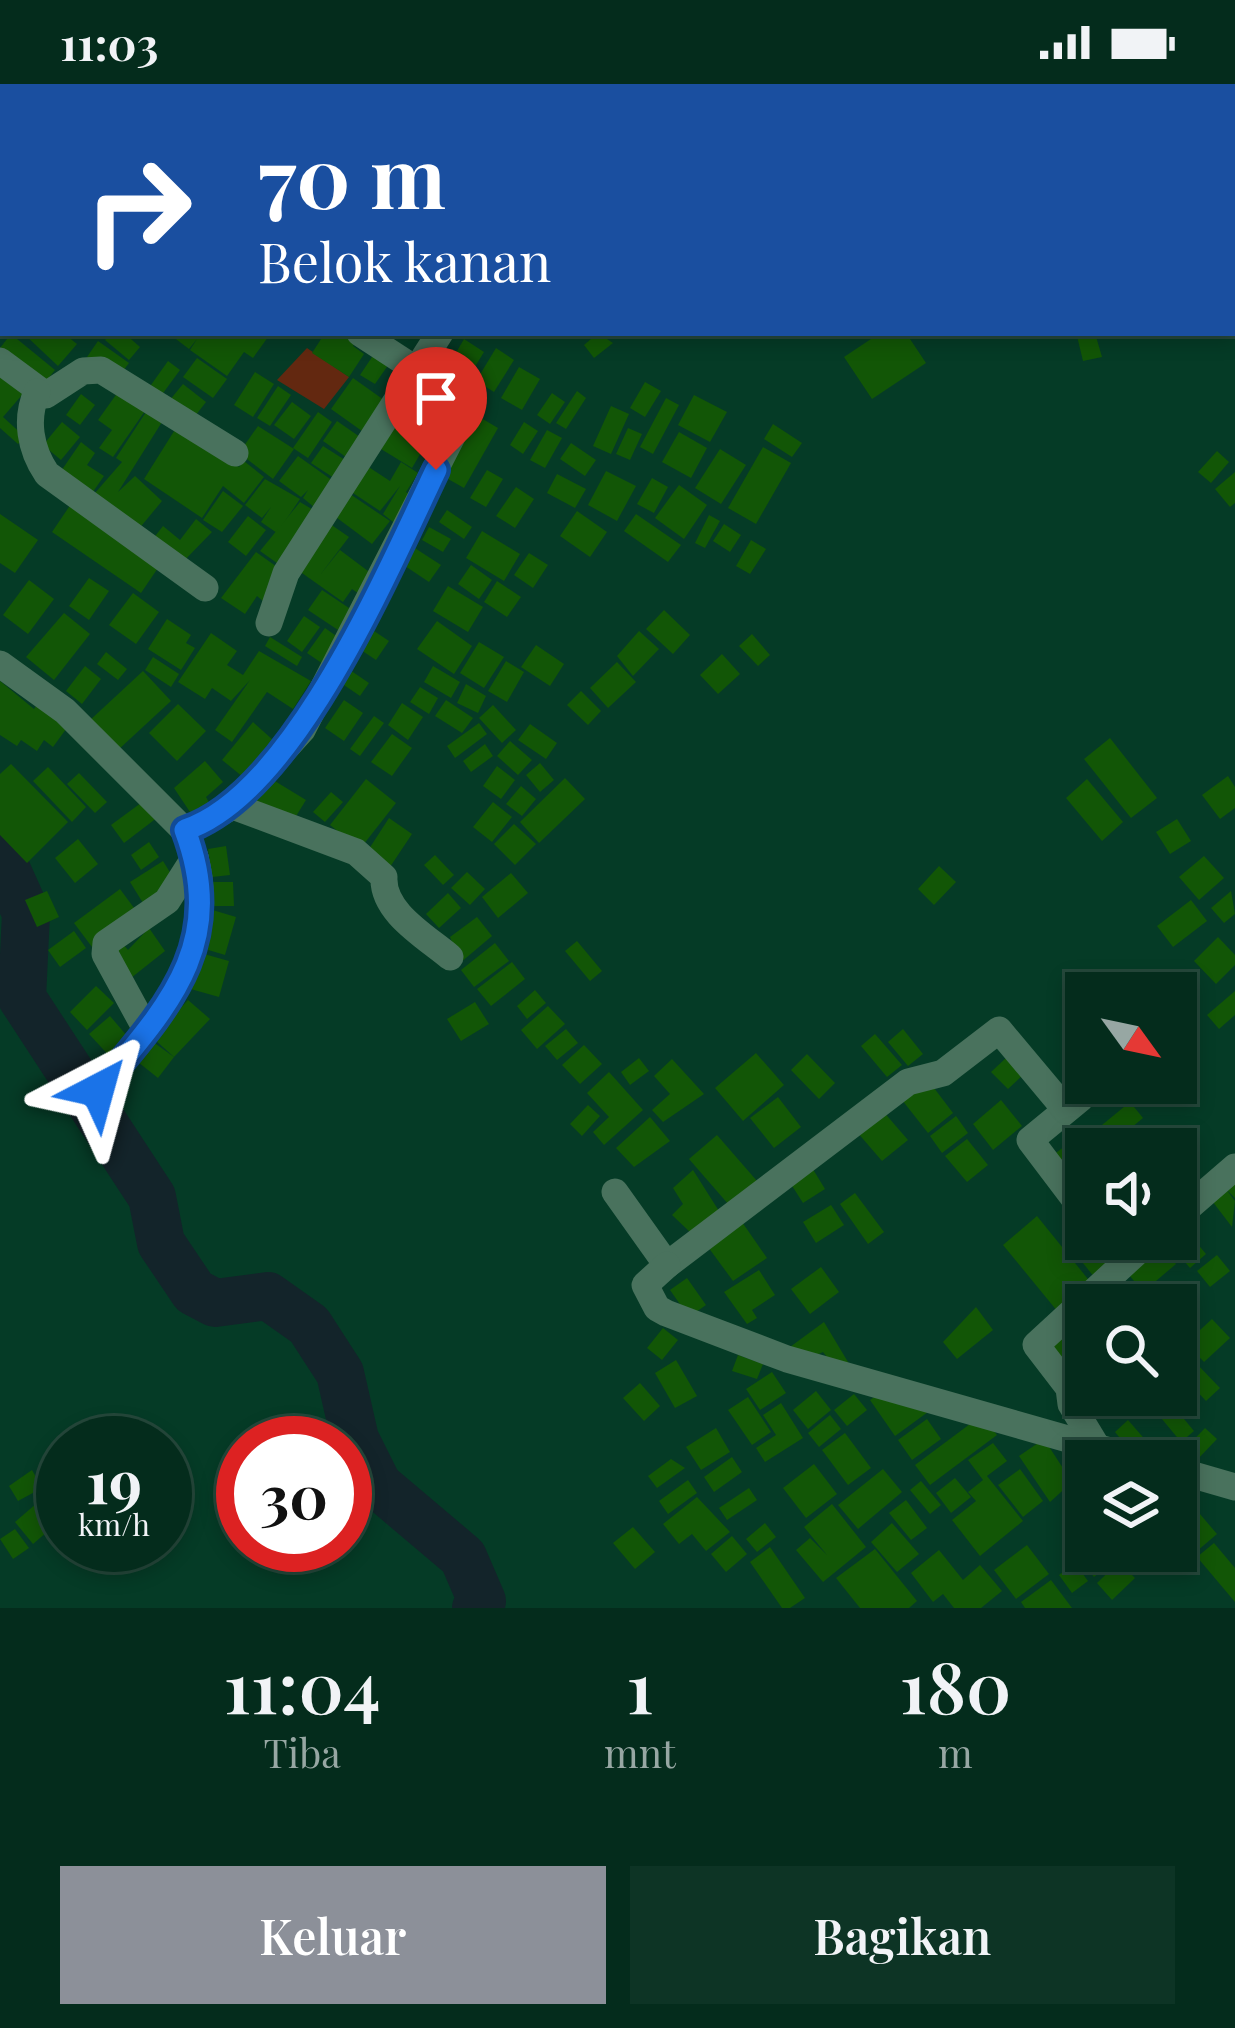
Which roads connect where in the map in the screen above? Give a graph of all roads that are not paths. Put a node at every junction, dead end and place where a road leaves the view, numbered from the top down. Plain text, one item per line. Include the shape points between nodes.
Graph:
1 (364, 336) edge
2 (438, 336) edge
3 (0, 361) edge
4 (417, 374) junction
5 (38, 392) junction
6 (235, 453) dead end
7 (205, 588) dead end
8 (269, 623) dead end
9 (0, 664) edge
10 (233, 806) junction
11 (190, 844) junction
12 (450, 957) dead end
13 (147, 1030) junction
14 (98, 1090) dead end
15 (1235, 1167) edge
16 (1065, 1186) edge
17 (615, 1192) dead end
18 (1197, 1200) edge
19 (1108, 1260) edge
20 (667, 1265) junction
21 (1069, 1440) edge
22 (1092, 1440) edge
23 (1197, 1476) edge
24 (1235, 1487) edge

1 - 4 street
2 - 4 street
3 - 5 street
4 - 8 street via 286,573
4 - 10 street via 466,409 308,719
5 - 6 street via 101,370
5 - 7 street via 28,414 46,474
9 - 11 street via 65,711
10 - 11 street
10 - 12 street via 356,853 384,877 383,893 395,910
11 - 13 street via 203,908 178,987
11 - 13 street via 167,901 106,943
13 - 14 street
15 - 18 street
16 - 20 street via 1030,1140 1073,1104 999,1030 943,1073 908,1082
17 - 20 street
19 - 22 street via 1036,1345 1069,1388
20 - 21 street via 645,1286 666,1313 787,1359
23 - 24 street

